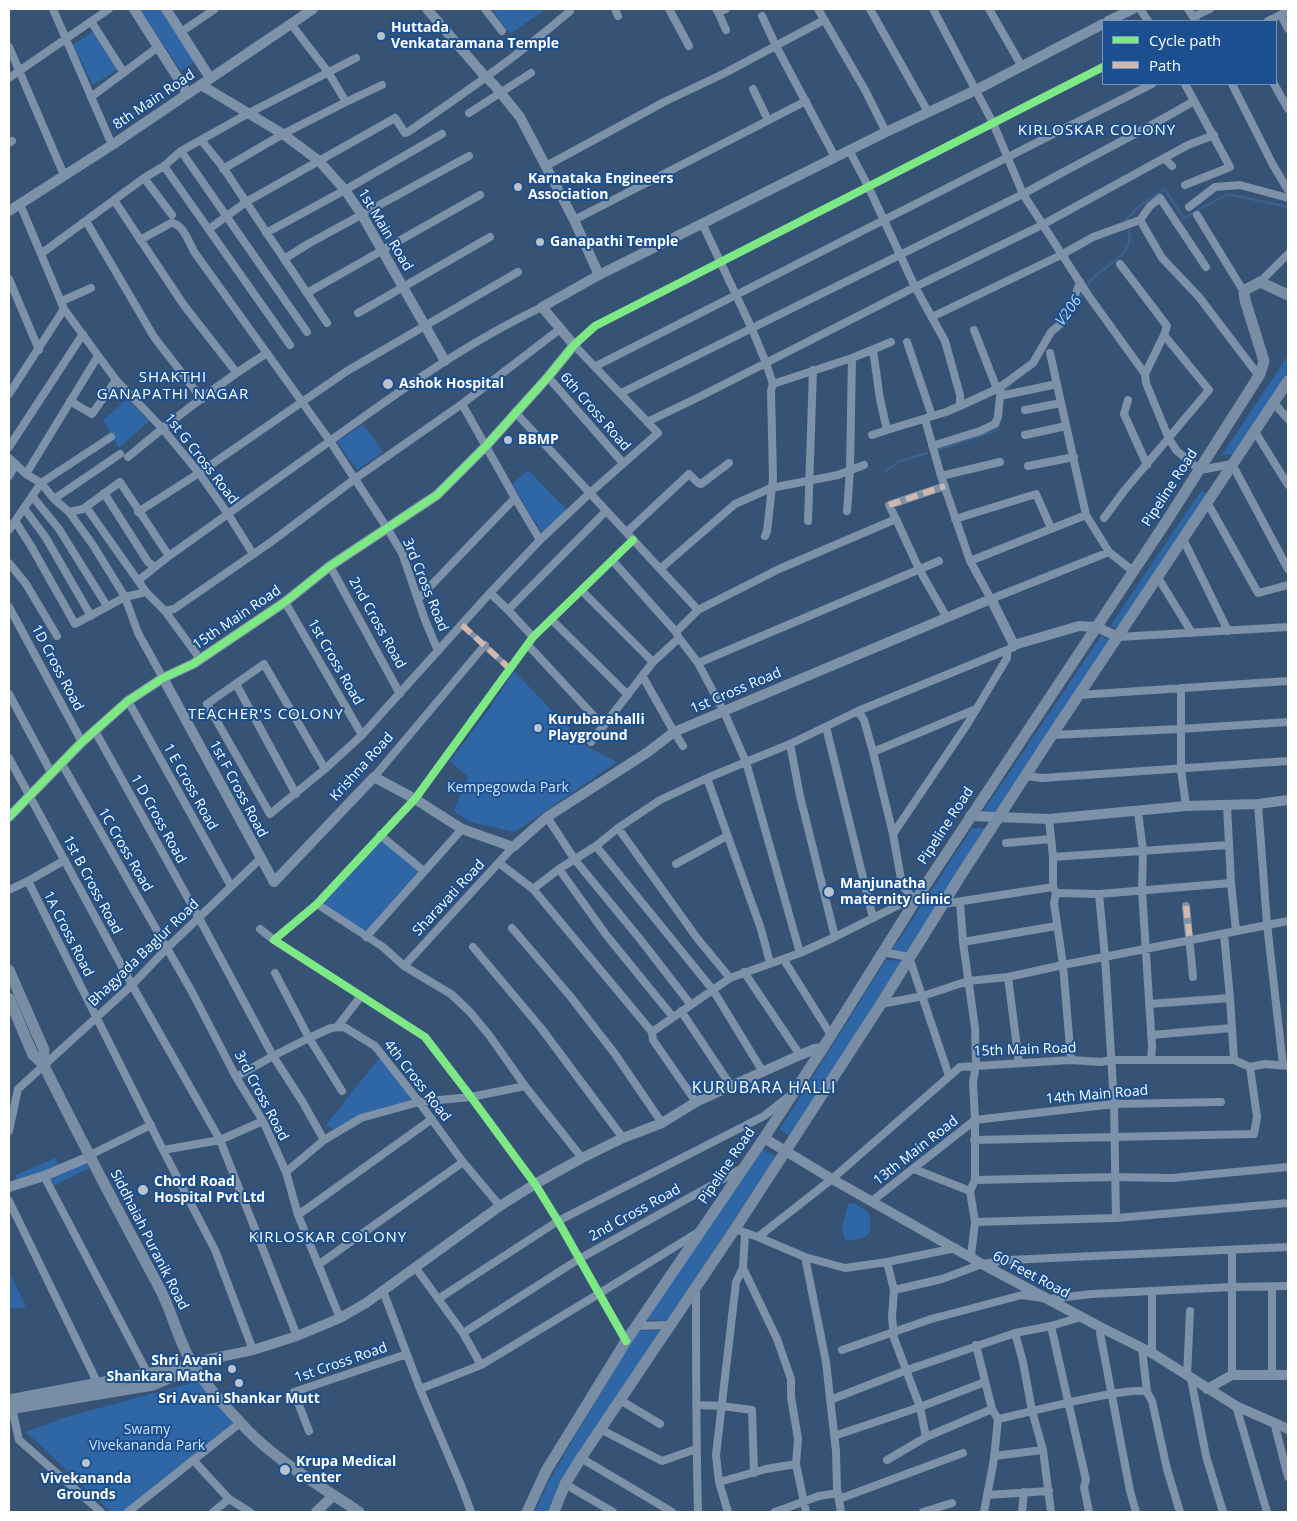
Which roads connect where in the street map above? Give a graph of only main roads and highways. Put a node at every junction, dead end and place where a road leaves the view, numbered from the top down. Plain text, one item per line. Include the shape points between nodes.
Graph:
1 (1288, 294) edge
2 (1288, 381) edge
3 (9, 970) edge
4 (9, 998) edge
5 (43, 1064) junction
6 (194, 1366) junction
7 (10, 1406) edge
8 (359, 1512) edge
9 (527, 1512) edge
10 (554, 1512) edge

1 - 9 main road, Pipeline Road via 1260,282 1244,292 1264,360 1259,376 1097,627 913,900 823,1048 745,1167 626,1341 546,1471
2 - 10 main road via 999,817 785,1151 740,1231 696,1286 581,1458
3 - 5 main road, Siddhaiah Puranik Road via 44,1050
4 - 5 main road, Siddhaiah Puranik Road via 33,1055
5 - 6 main road, Siddhaiah Puranik Road via 162,1293
6 - 7 main road via 98,1384
6 - 7 main road via 153,1385
6 - 8 main road, Siddhaiah Puranik Road via 240,1423 266,1447

